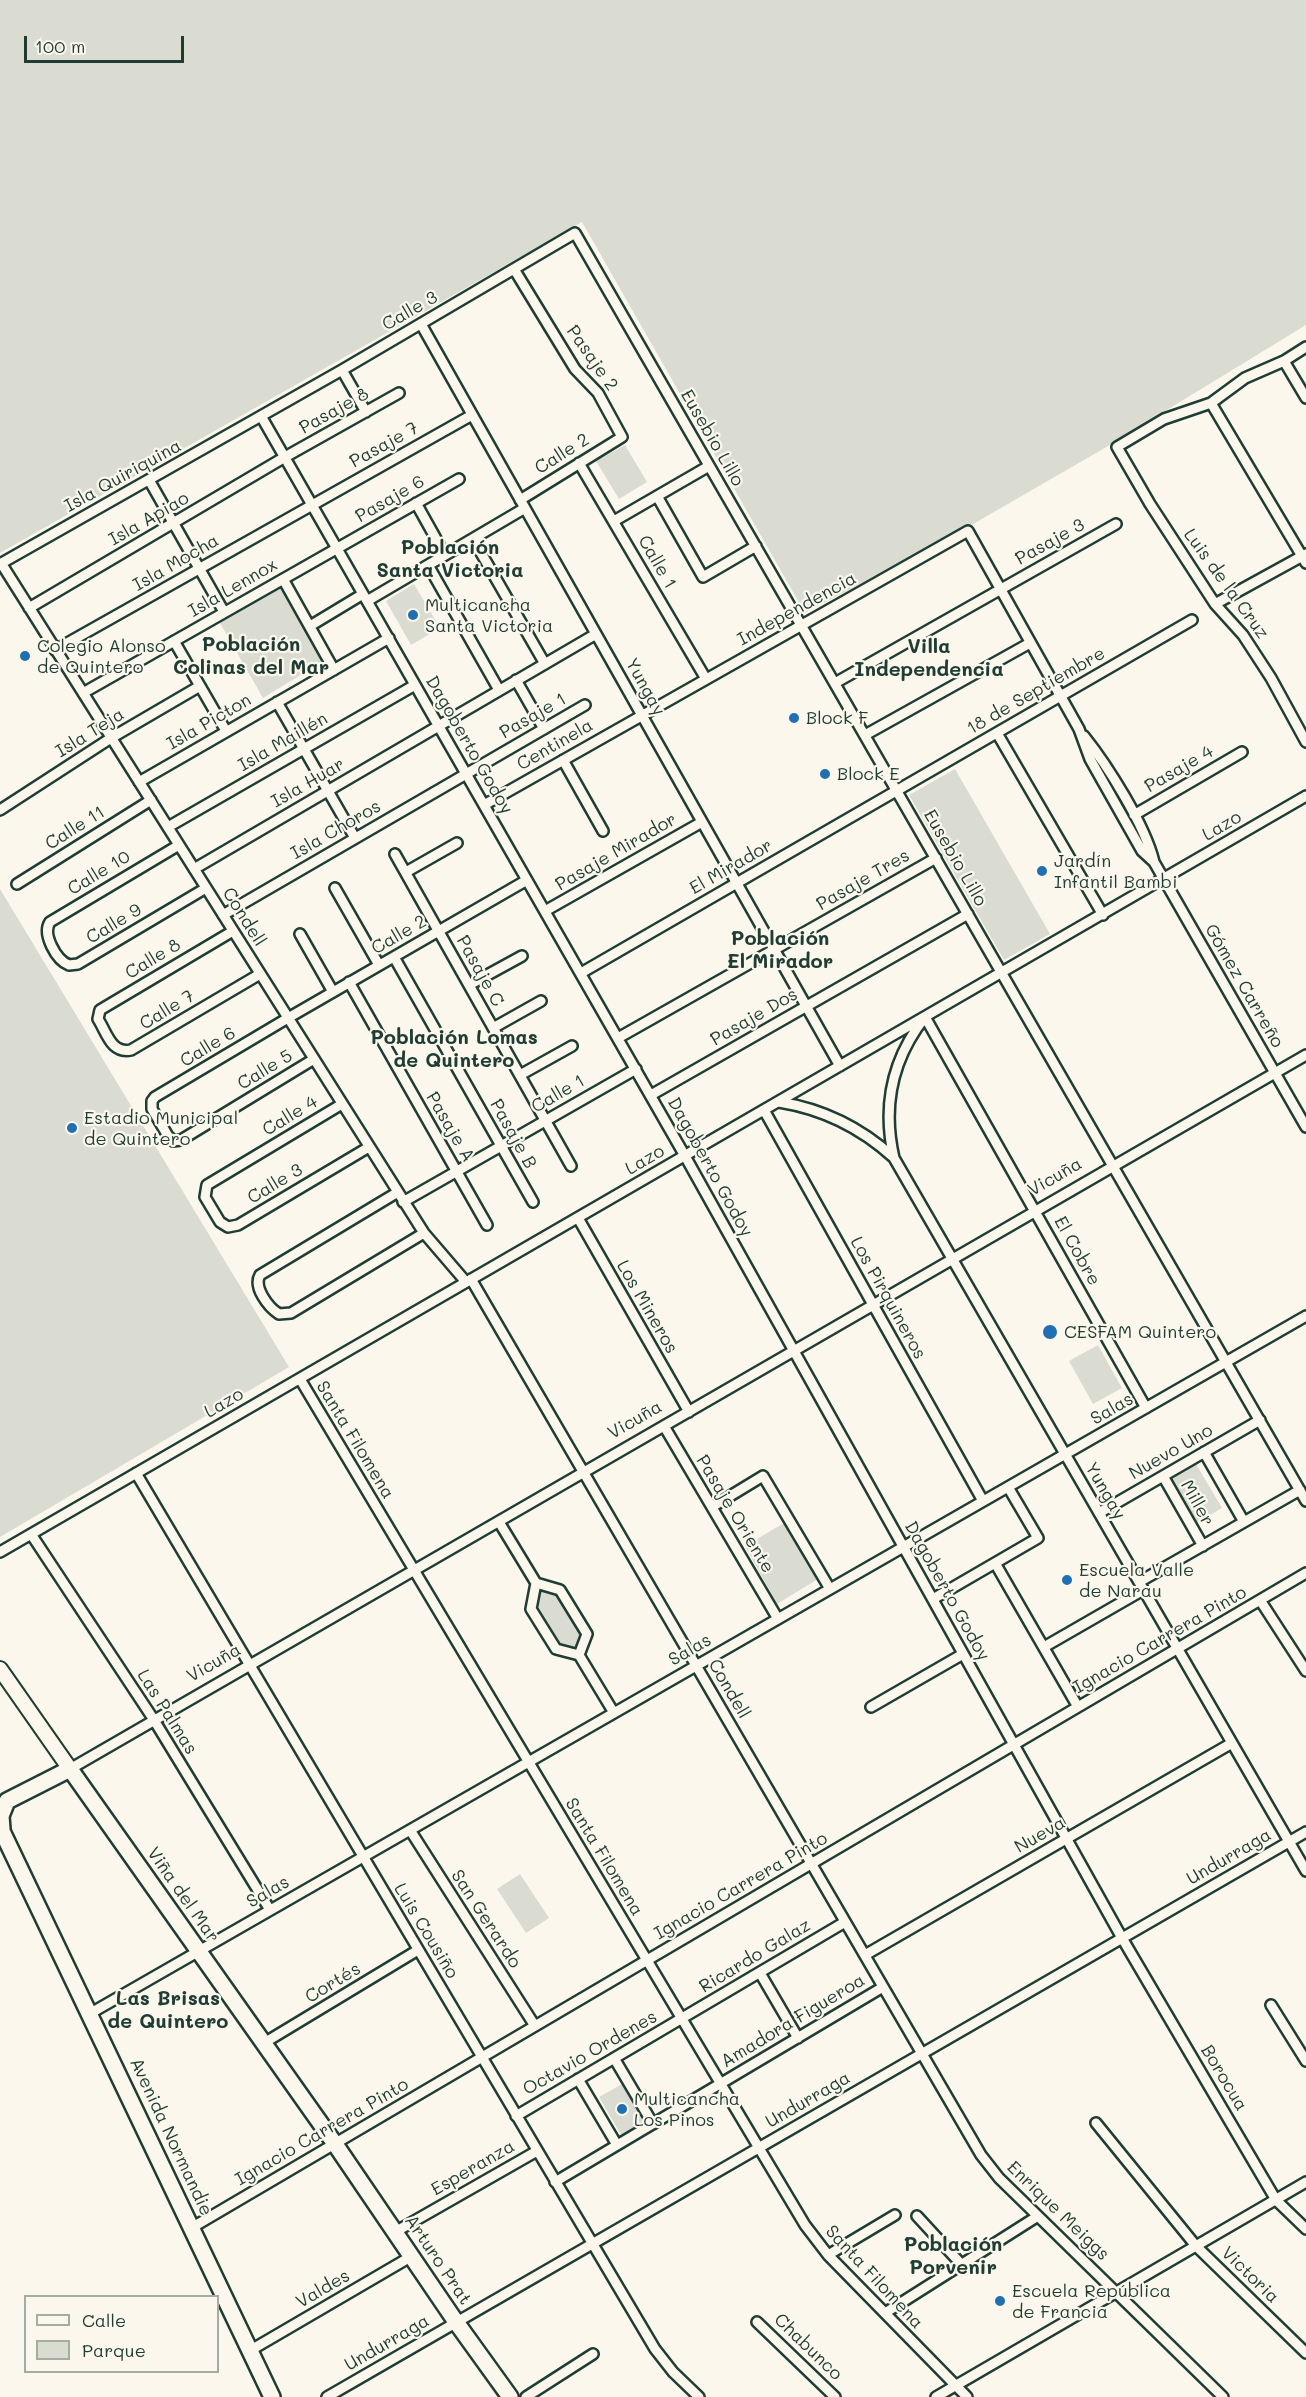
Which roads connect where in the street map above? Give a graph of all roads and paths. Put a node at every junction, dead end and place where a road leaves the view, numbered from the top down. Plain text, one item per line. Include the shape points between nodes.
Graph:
1 (574, 233) joint
2 (514, 269) junction
3 (421, 324) junction
4 (1306, 347) edge
5 (1284, 361) junction
6 (342, 370) junction
7 (399, 393) dead end
8 (1306, 398) edge
9 (1211, 403) junction
10 (366, 412) junction
11 (472, 415) junction
12 (261, 416) junction
13 (622, 436) joint
14 (285, 457) junction
15 (579, 463) junction
16 (709, 466) junction
17 (459, 479) dead end
18 (149, 480) junction
19 (657, 496) junction
20 (416, 503) junction
21 (312, 504) junction
22 (522, 504) junction
23 (614, 521) junction
24 (174, 524) junction
25 (1116, 524) dead end
26 (968, 531) joint
27 (473, 538) junction
28 (756, 546) junction
29 (337, 548) junction
30 (445, 555) junction
31 (1305, 557) edge
32 (0, 564) edge
33 (428, 566) junction
34 (200, 568) junction
35 (283, 579) junction
36 (1000, 589) junction
37 (365, 598) junction
38 (1215, 604) junction
39 (29, 608) junction
40 (224, 612) junction
41 (1192, 620) dead end
42 (310, 626) junction
43 (802, 626) junction
44 (596, 634) junction
45 (388, 638) junction
46 (174, 640) junction
47 (1030, 643) junction
48 (56, 650) junction
49 (544, 664) junction
50 (334, 670) junction
51 (706, 679) junction
52 (516, 680) junction
53 (835, 683) junction
54 (415, 685) junction
55 (200, 687) junction
56 (499, 690) junction
57 (83, 693) junction
58 (1060, 696) junction
59 (277, 702) junction
60 (585, 705) dead end
61 (641, 715) junction
62 (438, 725) junction
63 (544, 729) junction
64 (1079, 729) junction
65 (226, 731) junction
66 (997, 733) junction
67 (865, 735) junction
68 (111, 738) junction
69 (1306, 742) edge
70 (303, 749) junction
71 (1242, 752) dead end
72 (563, 760) junction
73 (466, 774) junction
74 (139, 782) junction
75 (327, 790) junction
76 (897, 790) junction
77 (1306, 796) edge
78 (151, 801) junction
79 (484, 805) junction
80 (0, 810) edge
81 (1134, 815) junction
82 (702, 822) junction
83 (168, 828) junction
84 (603, 831) dead end
85 (355, 838) junction
86 (457, 843) dead end
87 (179, 845) junction
88 (395, 854) dead end
89 (936, 858) junction
90 (1154, 862) junction
91 (194, 869) junction
92 (406, 872) junction
93 (1163, 879) junction
94 (527, 880) junction
95 (736, 883) junction
96 (18, 884) dead end
97 (206, 888) junction
98 (335, 888) dead end
99 (545, 911) junction
100 (968, 914) junction
101 (223, 915) junction
102 (1103, 915) junction
103 (233, 931) junction
104 (439, 931) junction
105 (300, 934) dead end
106 (48, 937) joint
107 (774, 950) junction
108 (522, 956) dead end
109 (394, 957) junction
110 (380, 965) junction
111 (1002, 972) junction
112 (580, 973) junction
113 (260, 974) junction
114 (349, 982) junction
115 (469, 985) junction
116 (333, 992) junction
117 (541, 1001) dead end
118 (806, 1006) junction
119 (925, 1017) junction
120 (288, 1018) junction
121 (100, 1021) joint
122 (493, 1028) junction
123 (618, 1038) junction
124 (572, 1046) dead end
125 (1306, 1055) edge
126 (314, 1059) junction
127 (840, 1066) junction
128 (636, 1069) junction
129 (1275, 1073) junction
130 (520, 1075) junction
131 (651, 1095) junction
132 (779, 1102) junction
133 (342, 1104) junction
134 (152, 1109) joint
135 (764, 1110) junction
136 (546, 1120) junction
137 (1306, 1127) edge
138 (369, 1146) junction
139 (501, 1146) junction
140 (685, 1156) junction
141 (894, 1158) junction
142 (571, 1166) dead end
143 (1114, 1166) junction
144 (457, 1171) junction
145 (398, 1192) junction
146 (206, 1200) joint
147 (404, 1202) junction
148 (533, 1202) dead end
149 (1035, 1212) junction
150 (578, 1218) junction
151 (487, 1225) dead end
152 (424, 1233) junction
153 (952, 1259) junction
154 (469, 1281) junction
155 (873, 1305) junction
156 (1306, 1316) edge
157 (794, 1351) junction
158 (1226, 1362) junction
159 (300, 1379) junction
160 (1146, 1408) junction
161 (689, 1412) junction
162 (1260, 1420) junction
163 (664, 1426) junction
164 (1204, 1452) junction
165 (1065, 1454) junction
166 (584, 1472) junction
167 (136, 1473) junction
168 (1163, 1476) junction
169 (1008, 1487) junction
170 (1300, 1490) junction
171 (1306, 1501) edge
172 (983, 1502) junction
173 (712, 1506) junction
174 (1099, 1513) junction
175 (498, 1522) junction
176 (1244, 1522) junction
177 (31, 1534) junction
178 (1203, 1546) junction
179 (904, 1547) junction
180 (0, 1552) edge
181 (995, 1563) junction
182 (414, 1570) junction
183 (1306, 1573) edge
184 (536, 1583) junction
185 (1141, 1586) junction
186 (830, 1589) junction
187 (933, 1599) junction
188 (1260, 1600) junction
189 (778, 1619) junction
190 (1044, 1647) junction
191 (1177, 1649) junction
192 (963, 1654) junction
193 (579, 1655) junction
194 (250, 1665) junction
195 (696, 1666) junction
196 (0, 1669) edge
197 (1306, 1671) edge
198 (871, 1707) dead end
199 (1078, 1707) junction
200 (614, 1713) junction
201 (154, 1720) junction
202 (1232, 1743) junction
203 (1014, 1744) junction
204 (528, 1762) junction
205 (70, 1769) junction
206 (3, 1800) edge
207 (1, 1828) edge
208 (410, 1830) junction
209 (1306, 1832) edge
210 (1067, 1839) junction
211 (1289, 1842) junction
212 (363, 1857) junction
213 (812, 1864) junction
214 (1306, 1871) edge
215 (270, 1910) junction
216 (845, 1922) junction
217 (1122, 1938) junction
218 (418, 1950) junction
219 (199, 1951) junction
220 (865, 1955) junction
221 (647, 1960) junction
222 (760, 1972) junction
223 (884, 1987) junction
224 (1271, 2005) dead end
225 (91, 2013) junction
226 (681, 2019) junction
227 (535, 2026) junction
228 (798, 2038) junction
229 (264, 2043) junction
230 (922, 2053) junction
231 (482, 2057) junction
232 (614, 2058) junction
233 (1306, 2061) edge
234 (578, 2079) junction
235 (720, 2084) junction
236 (516, 2116) junction
237 (1096, 2123) dead end
238 (653, 2124) junction
239 (335, 2144) junction
240 (617, 2145) junction
241 (759, 2148) junction
242 (537, 2151) junction
243 (555, 2182) junction
244 (1306, 2182) edge
245 (1276, 2200) junction
246 (895, 2215) dead end
247 (917, 2216) dead end
248 (1038, 2216) junction
249 (193, 2227) junction
250 (1306, 2229) edge
251 (395, 2232) junction
252 (592, 2244) junction
253 (1196, 2246) junction
254 (828, 2255) junction
255 (412, 2256) junction
256 (962, 2265) junction
257 (1116, 2292) junction
258 (885, 2313) junction
259 (456, 2322) junction
260 (757, 2322) dead end
261 (251, 2350) junction
262 (1306, 2353) edge
263 (594, 2354) dead end
264 (956, 2386) junction
265 (272, 2397) edge
266 (327, 2397) edge
267 (510, 2397) edge
268 (526, 2397) edge
269 (699, 2397) edge
270 (835, 2397) edge
271 (936, 2397) edge
272 (967, 2397) edge
273 (1223, 2397) edge

1 - 2 street, Calle 3
1 - 16 street, Eusebio Lillo
2 - 3 street, Calle 3
2 - 13 street, Pasaje 2 via 575,369 598,393
3 - 6 street, Calle 3
3 - 11 street, Yungay
4 - 5 street
5 - 8 street
5 - 9 street via 1245,378
6 - 10 street
6 - 12 street, Calle 3
7 - 10 street, Pasaje 8
9 - 31 street
9 - 38 street, Luis de la Cruz via 1164,419 1117,447
10 - 14 street, Pasaje 8
11 - 21 street, Pasaje 7
11 - 22 street, Yungay
12 - 14 street, Dagoberto Godoy
12 - 18 street, Isla Quiriquina
13 - 15 street, Calle 2
14 - 21 street, Dagoberto Godoy
14 - 24 street, Isla Apiao
15 - 22 street, Calle 2
15 - 23 street, Calle 1
16 - 19 street
16 - 28 street, Eusebio Lillo
17 - 20 street, Pasaje 6
18 - 24 street
18 - 32 street, Isla Quiriquina
19 - 23 street
19 - 28 street via 703,577
20 - 29 street, Pasaje 6
20 - 30 street
21 - 29 street, Dagoberto Godoy
21 - 34 street, Isla Mocha
22 - 27 street, Calle 2
22 - 44 street, Yungay
23 - 51 street, Calle 1
24 - 34 street
24 - 39 street, Isla Apiao
25 - 36 street, Pasaje 3
26 - 36 street, Gómez Carreño
26 - 43 street, Independencia
27 - 30 street, Calle 2
27 - 49 street
28 - 43 street, Eusebio Lillo
29 - 35 street, Isla Lennox
29 - 37 street, Dagoberto Godoy
30 - 33 street, Calle 2
31 - 38 street
32 - 39 street, Condell
33 - 37 street, Calle 2
33 - 56 street
34 - 40 street
34 - 48 street, Isla Mocha
35 - 40 street, Isla Lennox
35 - 42 street
36 - 47 street, Gómez Carreño
36 - 53 street, Pasaje 3
37 - 42 street, Calle 2
37 - 45 street, Dagoberto Godoy
38 - 69 street, Luis de la Cruz via 1244,635
39 - 48 street, Condell
40 - 46 street, Isla Lennox
41 - 58 street, 18 de Septiembre
42 - 50 street
43 - 51 street, Independencia
43 - 53 street, Eusebio Lillo
44 - 49 street
44 - 61 street, Yungay
45 - 50 street, Isla Picton
45 - 54 street, Dagoberto Godoy
46 - 55 street
46 - 57 street, Isla Lennox
47 - 58 street, Gómez Carreño
47 - 67 street
48 - 57 street, Condell
49 - 52 street
50 - 59 street, Isla Picton
51 - 61 street, Independencia
52 - 56 street
52 - 63 street
53 - 67 street, Eusebio Lillo
54 - 62 street, Dagoberto Godoy
54 - 70 street, Isla Maillén
55 - 65 street
55 - 68 street, Isla Teja
56 - 62 street
57 - 68 street, Condell
58 - 64 street, Gómez Carreño
58 - 66 street, 18 de Septiembre
59 - 65 street, Isla Picton
59 - 70 street
60 - 63 street, Pasaje 1
61 - 72 street, Centinela
61 - 82 street, Yungay
62 - 73 street, Dagoberto Godoy
62 - 75 street, Isla Huar
63 - 73 street, Pasaje 1
64 - 81 street, Gómez Carreño via 1099,754
64 - 90 street, Gómez Carreño via 1090,759 1142,851
65 - 74 street, Isla Picton
66 - 76 street, 18 de Septiembre
66 - 102 street
67 - 76 street, Eusebio Lillo
68 - 74 street, Condell
68 - 80 street, Isla Teja
70 - 75 street
70 - 83 street, Isla Maillén
71 - 81 street, Pasaje 4
72 - 79 street, Centinela
72 - 84 street
73 - 79 street, Dagoberto Godoy
73 - 85 street, Isla Choros
74 - 78 street, Condell
75 - 85 street
75 - 91 street, Isla Huar
76 - 89 street, Eusebio Lillo
76 - 95 street, El Mirador
77 - 93 street, Lazo
78 - 83 street, Condell
78 - 96 street, Calle 11
79 - 94 street, Dagoberto Godoy
81 - 90 street, Gómez Carreño
82 - 95 street, Yungay
82 - 99 street, Pasaje Mirador
83 - 87 street, Condell
85 - 101 street, Isla Choros
86 - 92 street
87 - 91 street, Condell
87 - 106 street, Calle 10 via 53,920 46,929
88 - 92 street, Pasaje C
89 - 100 street, Eusebio Lillo
89 - 107 street, Pasaje Tres
90 - 93 street, Gómez Carreño
91 - 97 street, Condell
92 - 104 street, Pasaje C
93 - 102 street, Lazo
93 - 129 street, Gómez Carreño
94 - 99 street, Dagoberto Godoy
94 - 104 street, Calle 2
95 - 107 street, Yungay
95 - 112 street, El Mirador
97 - 101 street, Condell
97 - 106 street, Calle 9 via 75,965 63,962
98 - 110 street
99 - 112 street, Dagoberto Godoy
100 - 111 street, Eusebio Lillo
100 - 118 street, Pasaje Dos
101 - 103 street, Condell
102 - 111 street, Lazo
103 - 113 street, Condell
103 - 121 street, Calle 8 via 102,1009 98,1014
104 - 109 street, Calle 2
104 - 115 street, Pasaje C
105 - 116 street
107 - 118 street, Yungay
107 - 123 street, Pasaje Tres
108 - 115 street
109 - 110 street, Calle 2
109 - 139 street, Pasaje B
110 - 114 street, Calle 2
111 - 119 street, Lazo
111 - 143 street, Eusebio Lillo
112 - 123 street, Dagoberto Godoy
113 - 120 street, Condell
113 - 121 street, Calle 7 via 131,1050 124,1052 114,1047
114 - 116 street, Calle 2
114 - 144 street, Pasaje A
115 - 122 street, Pasaje C
116 - 120 street, Calle 2
117 - 122 street
118 - 127 street, Yungay
118 - 131 street, Pasaje Dos
119 - 127 street, Lazo
119 - 141 street, Yungay via 902,1053 892,1081 888,1127
119 - 149 street, El Cobre
120 - 126 street, Condell
120 - 134 street, Calle 6 via 155,1097
122 - 130 street, Pasaje C
123 - 128 street, Dagoberto Godoy
124 - 130 street
125 - 129 street, Vicuña
126 - 133 street, Condell
126 - 134 street, Calle 5 via 181,1140 168,1136
127 - 132 street, Lazo
128 - 131 street, Dagoberto Godoy
128 - 136 street, Calle 1
129 - 137 street, Gómez Carreño
129 - 143 street, Vicuña
130 - 136 street, Pasaje C
131 - 140 street, Dagoberto Godoy
132 - 135 street, Lazo
132 - 141 street, Yungay via 840,1119
133 - 138 street, Condell
133 - 146 street, Calle 4 via 210,1183 204,1191
135 - 140 street, Lazo
135 - 155 street, Los Pirquineros
136 - 139 street, Calle 1
136 - 142 street, Pasaje C
138 - 145 street, Condell
138 - 146 street, Calle 3 via 235,1227 222,1224
139 - 144 street, Calle 1
139 - 148 street, Pasaje B
140 - 150 street, Lazo
140 - 157 street, Dagoberto Godoy
141 - 153 street, Yungay
143 - 149 street, Vicuña
143 - 158 street, Eusebio Lillo
144 - 147 street, Calle 1
144 - 151 street, Pasaje A
145 - 147 street, Condell
145 - 152 street via 260,1275 258,1287 279,1314 291,1313
147 - 152 street, Condell
149 - 153 street, Vicuña
149 - 160 street, El Cobre
150 - 154 street, Lazo
150 - 161 street, Los Mineros
152 - 154 street, Condell
153 - 155 street, Vicuña
153 - 165 street, Yungay
154 - 159 street, Lazo
154 - 166 street, Condell
155 - 157 street, Vicuña
155 - 172 street, Los Pirquineros
156 - 158 street, Salas
157 - 161 street, Vicuña
157 - 179 street, Dagoberto Godoy
158 - 160 street, Salas
158 - 162 street, Eusebio Lillo
159 - 167 street, Lazo
159 - 182 street, Santa Filomena
160 - 165 street, Salas
161 - 163 street, Vicuña
162 - 164 street, Nuevo Uno
162 - 170 street, Eusebio Lillo
163 - 166 street, Vicuña
163 - 173 street, Pasaje Oriente
164 - 168 street, Nuevo Uno
164 - 176 street
165 - 169 street, Salas
165 - 174 street, Yungay
166 - 175 street, Vicuña
166 - 195 street, Condell
167 - 177 street, Lazo
167 - 194 street, Luis Cousiño
168 - 174 street, Nuevo Uno
168 - 178 street, Miller
169 - 172 street, Salas
169 - 181 street via 1038,1538
170 - 171 street, Eusebio Lillo
170 - 176 street
172 - 179 street, Salas
173 - 186 street via 763,1476
173 - 189 street, Pasaje Oriente
174 - 185 street, Yungay
175 - 182 street, Vicuña
175 - 184 street
176 - 178 street
177 - 180 street, Lazo
177 - 201 street, Las Palmas
178 - 185 street
179 - 186 street, Salas
179 - 187 street, Dagoberto Godoy
181 - 187 street
181 - 190 street
182 - 194 street, Vicuña
182 - 204 street, Santa Filomena
183 - 188 street, Ignacio Carrera Pinto
184 - 193 street via 531,1609 556,1649
184 - 193 street via 560,1590 586,1634
185 - 190 street
185 - 191 street, Yungay
186 - 189 street, Salas
187 - 192 street, Dagoberto Godoy
188 - 191 street, Ignacio Carrera Pinto
188 - 197 street
189 - 195 street, Salas
190 - 199 street
191 - 199 street, Ignacio Carrera Pinto
191 - 202 street, Yungay
192 - 198 street
192 - 203 street, Dagoberto Godoy
193 - 200 street
194 - 201 street, Vicuña
194 - 212 street, Luis Cousiño
195 - 200 street, Salas
195 - 213 street, Condell
196 - 205 main road, Viña del Mar
199 - 203 street, Ignacio Carrera Pinto
200 - 204 street, Salas
201 - 205 street, Vicuña
201 - 215 street, Las Palmas
202 - 210 street, Nueva
202 - 211 street, Yungay
203 - 210 street, Dagoberto Godoy
203 - 213 street, Ignacio Carrera Pinto
204 - 208 street, Salas
204 - 221 street, Santa Filomena
205 - 206 main road, Vicuña
205 - 219 main road, Viña del Mar
206 - 207 main road, Vicuña
207 - 225 main road, Avenida Normandie
208 - 212 street, Salas
208 - 227 street, San Gerardo
209 - 211 street, Undurraga
210 - 217 street, Dagoberto Godoy
210 - 220 street, Nueva
211 - 214 street, Yungay
211 - 217 street, Undurraga
212 - 215 street, Salas
212 - 218 street, Luis Cousiño
213 - 216 street, Condell
213 - 221 street, Ignacio Carrera Pinto
215 - 219 street, Salas
216 - 220 street, Condell
216 - 222 street, Ricardo Galaz
217 - 230 street, Undurraga
217 - 245 street, Borocua
218 - 229 street, Cortés
218 - 231 street, Luis Cousiño
219 - 225 street, Salas
219 - 229 main road, Viña del Mar
220 - 223 street, Condell
221 - 226 street, Santa Filomena
221 - 227 street, Ignacio Carrera Pinto
222 - 226 street, Ricardo Galaz
222 - 228 street
223 - 228 street, Amadora Figueroa
223 - 230 street, Condell
224 - 233 street
225 - 249 main road, Avenida Normandie
226 - 232 street, Octavio Ordenes
226 - 235 street, Santa Filomena
227 - 231 street, Ignacio Carrera Pinto
228 - 235 street, Amadora Figueroa
229 - 239 main road, Viña del Mar
230 - 241 street, Undurraga
230 - 248 street, Enrique Meiggs via 981,2155
231 - 236 street, Luis Cousiño
231 - 239 street, Ignacio Carrera Pinto
232 - 234 street, Octavio Ordenes
232 - 238 street
234 - 236 street, Octavio Ordenes
234 - 240 street
235 - 238 street, Amadora Figueroa
235 - 241 street, Santa Filomena
236 - 242 street, Luis Cousiño
237 - 253 street, Victoria
238 - 240 street, Amadora Figueroa
239 - 249 street, Ignacio Carrera Pinto
239 - 251 main road, Arturo Prat
240 - 243 street, Amadora Figueroa
241 - 252 street, Undurraga
241 - 254 street, Santa Filomena via 805,2225
242 - 243 street, Luis Cousiño
242 - 251 street, Esperanza
243 - 252 street, Luis Cousiño
244 - 245 street
245 - 250 street, Borocua
245 - 253 street
246 - 254 street
247 - 256 street
248 - 256 street
248 - 257 street, Enrique Meiggs
249 - 261 main road, Avenida Normandie
251 - 255 main road, Arturo Prat
252 - 259 street, Undurraga
252 - 269 street, Luis Cousiño via 655,2349
253 - 257 street
253 - 262 street, Victoria
254 - 258 street, Santa Filomena
255 - 259 main road, Arturo Prat
255 - 261 street, Valdes
256 - 258 street
257 - 264 street
257 - 273 street, Enrique Meiggs
258 - 264 street, Santa Filomena
259 - 266 street, Undurraga
259 - 267 main road, Arturo Prat
260 - 270 street, Chabunco
261 - 265 main road, Avenida Normandie
263 - 268 street
264 - 271 street
264 - 272 street, Santa Filomena

